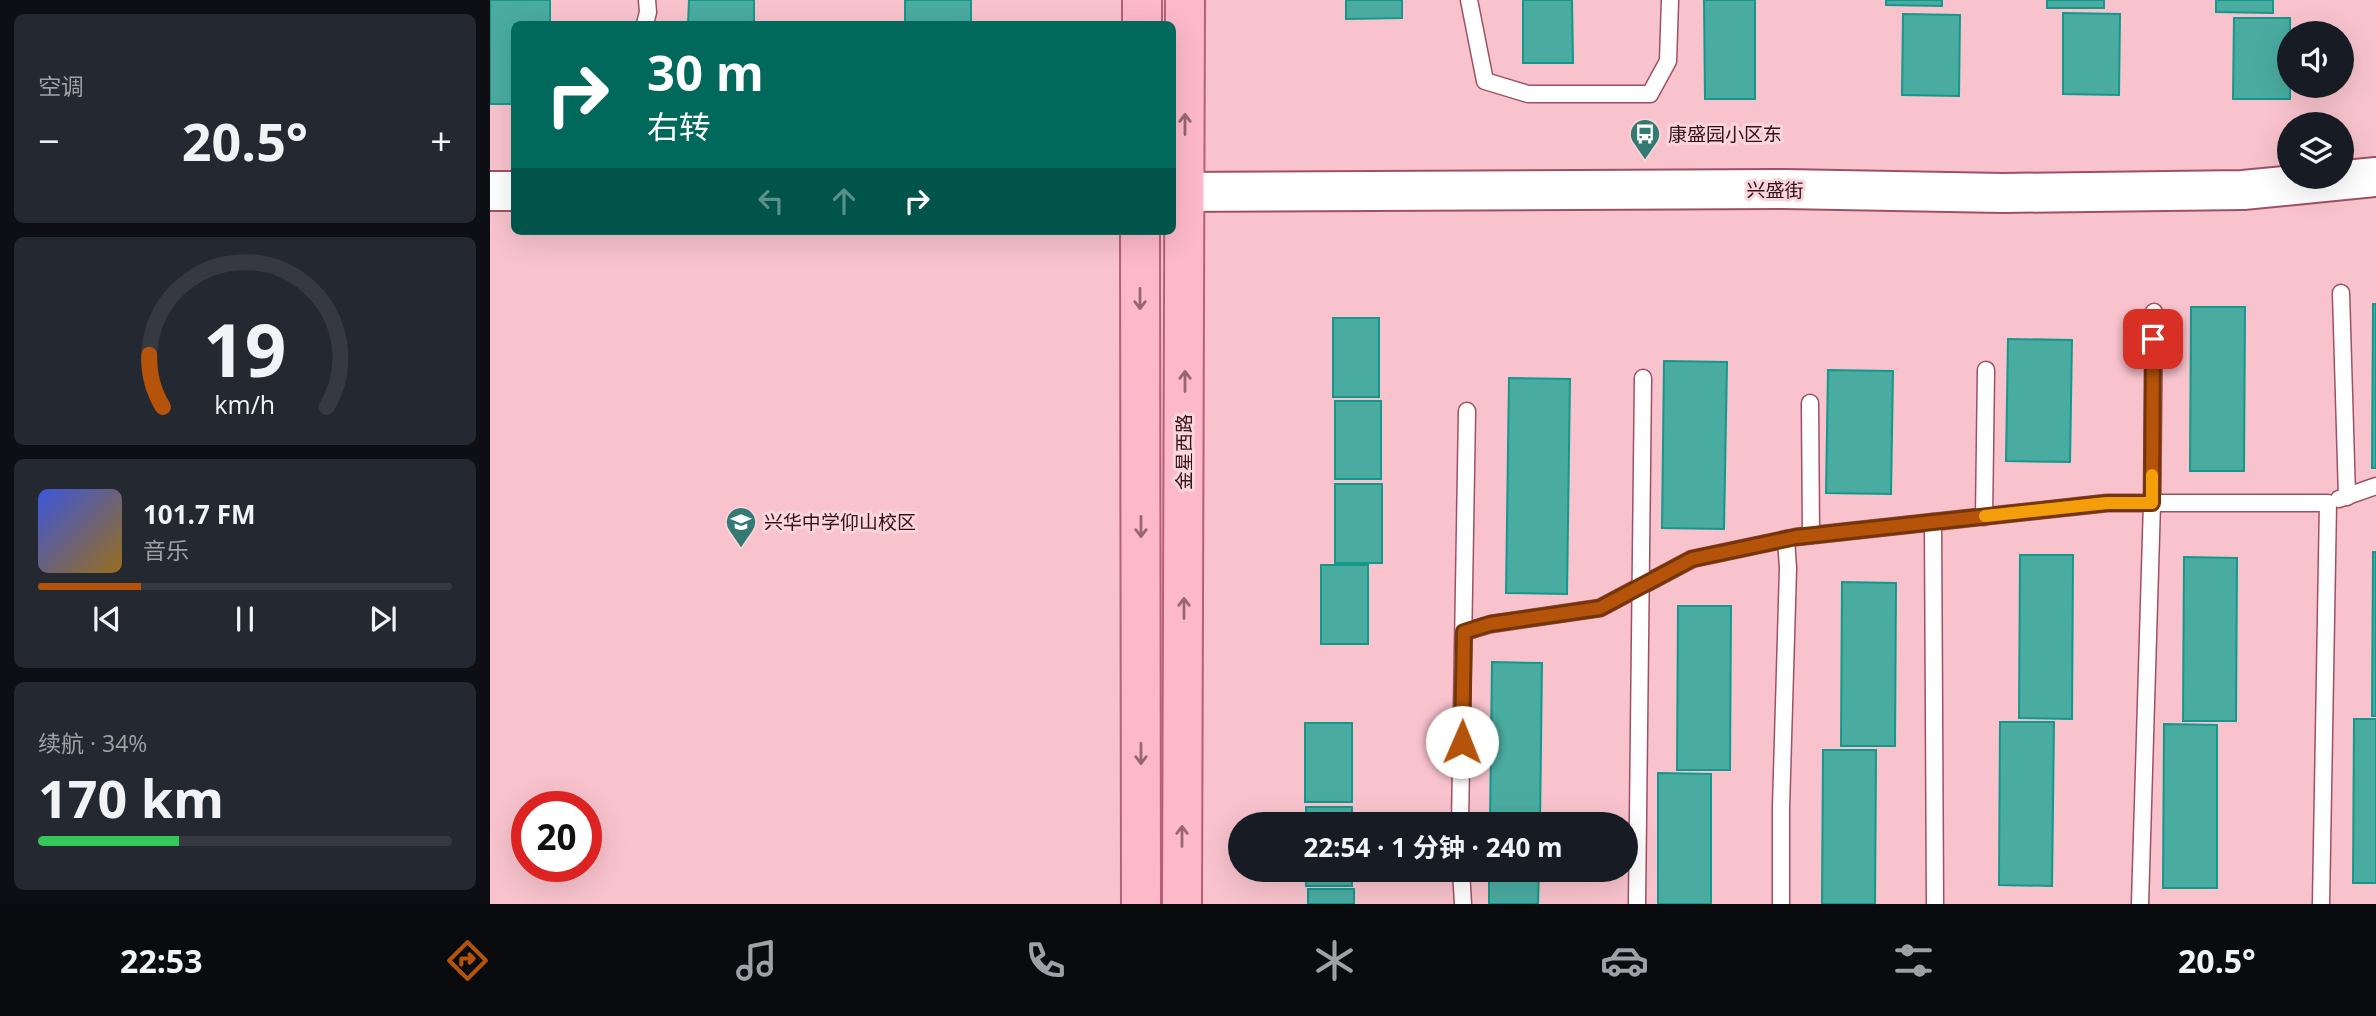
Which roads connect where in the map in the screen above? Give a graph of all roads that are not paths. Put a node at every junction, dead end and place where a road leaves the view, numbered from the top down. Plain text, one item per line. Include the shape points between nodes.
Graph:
1 (647, 0) edge
2 (1142, 0) edge
3 (1185, 0) edge
4 (1469, 0) edge
5 (1670, 0) edge
6 (646, 21) edge
7 (1142, 21) edge
8 (2376, 177) edge
9 (490, 191) edge
10 (511, 191) edge
11 (1179, 192) edge
12 (1140, 235) edge
13 (2341, 293) dead end
14 (2154, 312) dead end
15 (1986, 370) dead end
16 (1643, 378) dead end
17 (1810, 402) dead end
18 (1467, 411) dead end
19 (2376, 486) edge
20 (2347, 496) junction
21 (2152, 503) junction
22 (2328, 503) junction
23 (1984, 517) junction
24 (1933, 522) junction
25 (1811, 535) junction
26 (1786, 539) junction
27 (1639, 587) junction
28 (1464, 632) junction
29 (1460, 812) edge
30 (1462, 882) edge
31 (1141, 904) edge
32 (1182, 904) edge
33 (1463, 904) edge
34 (1637, 904) edge
35 (1781, 904) edge
36 (1935, 904) edge
37 (2140, 904) edge
38 (2320, 904) edge

1 - 6 lane
2 - 7 main road
11 -> 3 main road, 金星西路
4 - 5 lane via 1485,81 1528,94 1650,94 1668,61
8 - 11 street, 兴盛街 via 2243,190
9 - 10 street
32 -> 11 main road, 金星西路
12 -> 31 main road
13 - 20 lane
14 - 21 lane
15 - 23 lane
16 - 27 lane
17 - 25 lane
18 - 28 lane
19 - 20 lane
20 - 22 lane
21 - 22 lane
21 - 23 lane via 2107,503
21 - 37 lane
22 - 38 lane
23 - 24 lane
24 - 25 lane
24 - 36 lane
25 - 26 lane
26 - 27 lane via 1692,559
26 - 35 lane
27 - 28 lane via 1600,608
27 - 34 lane
28 - 29 lane
30 - 33 lane

